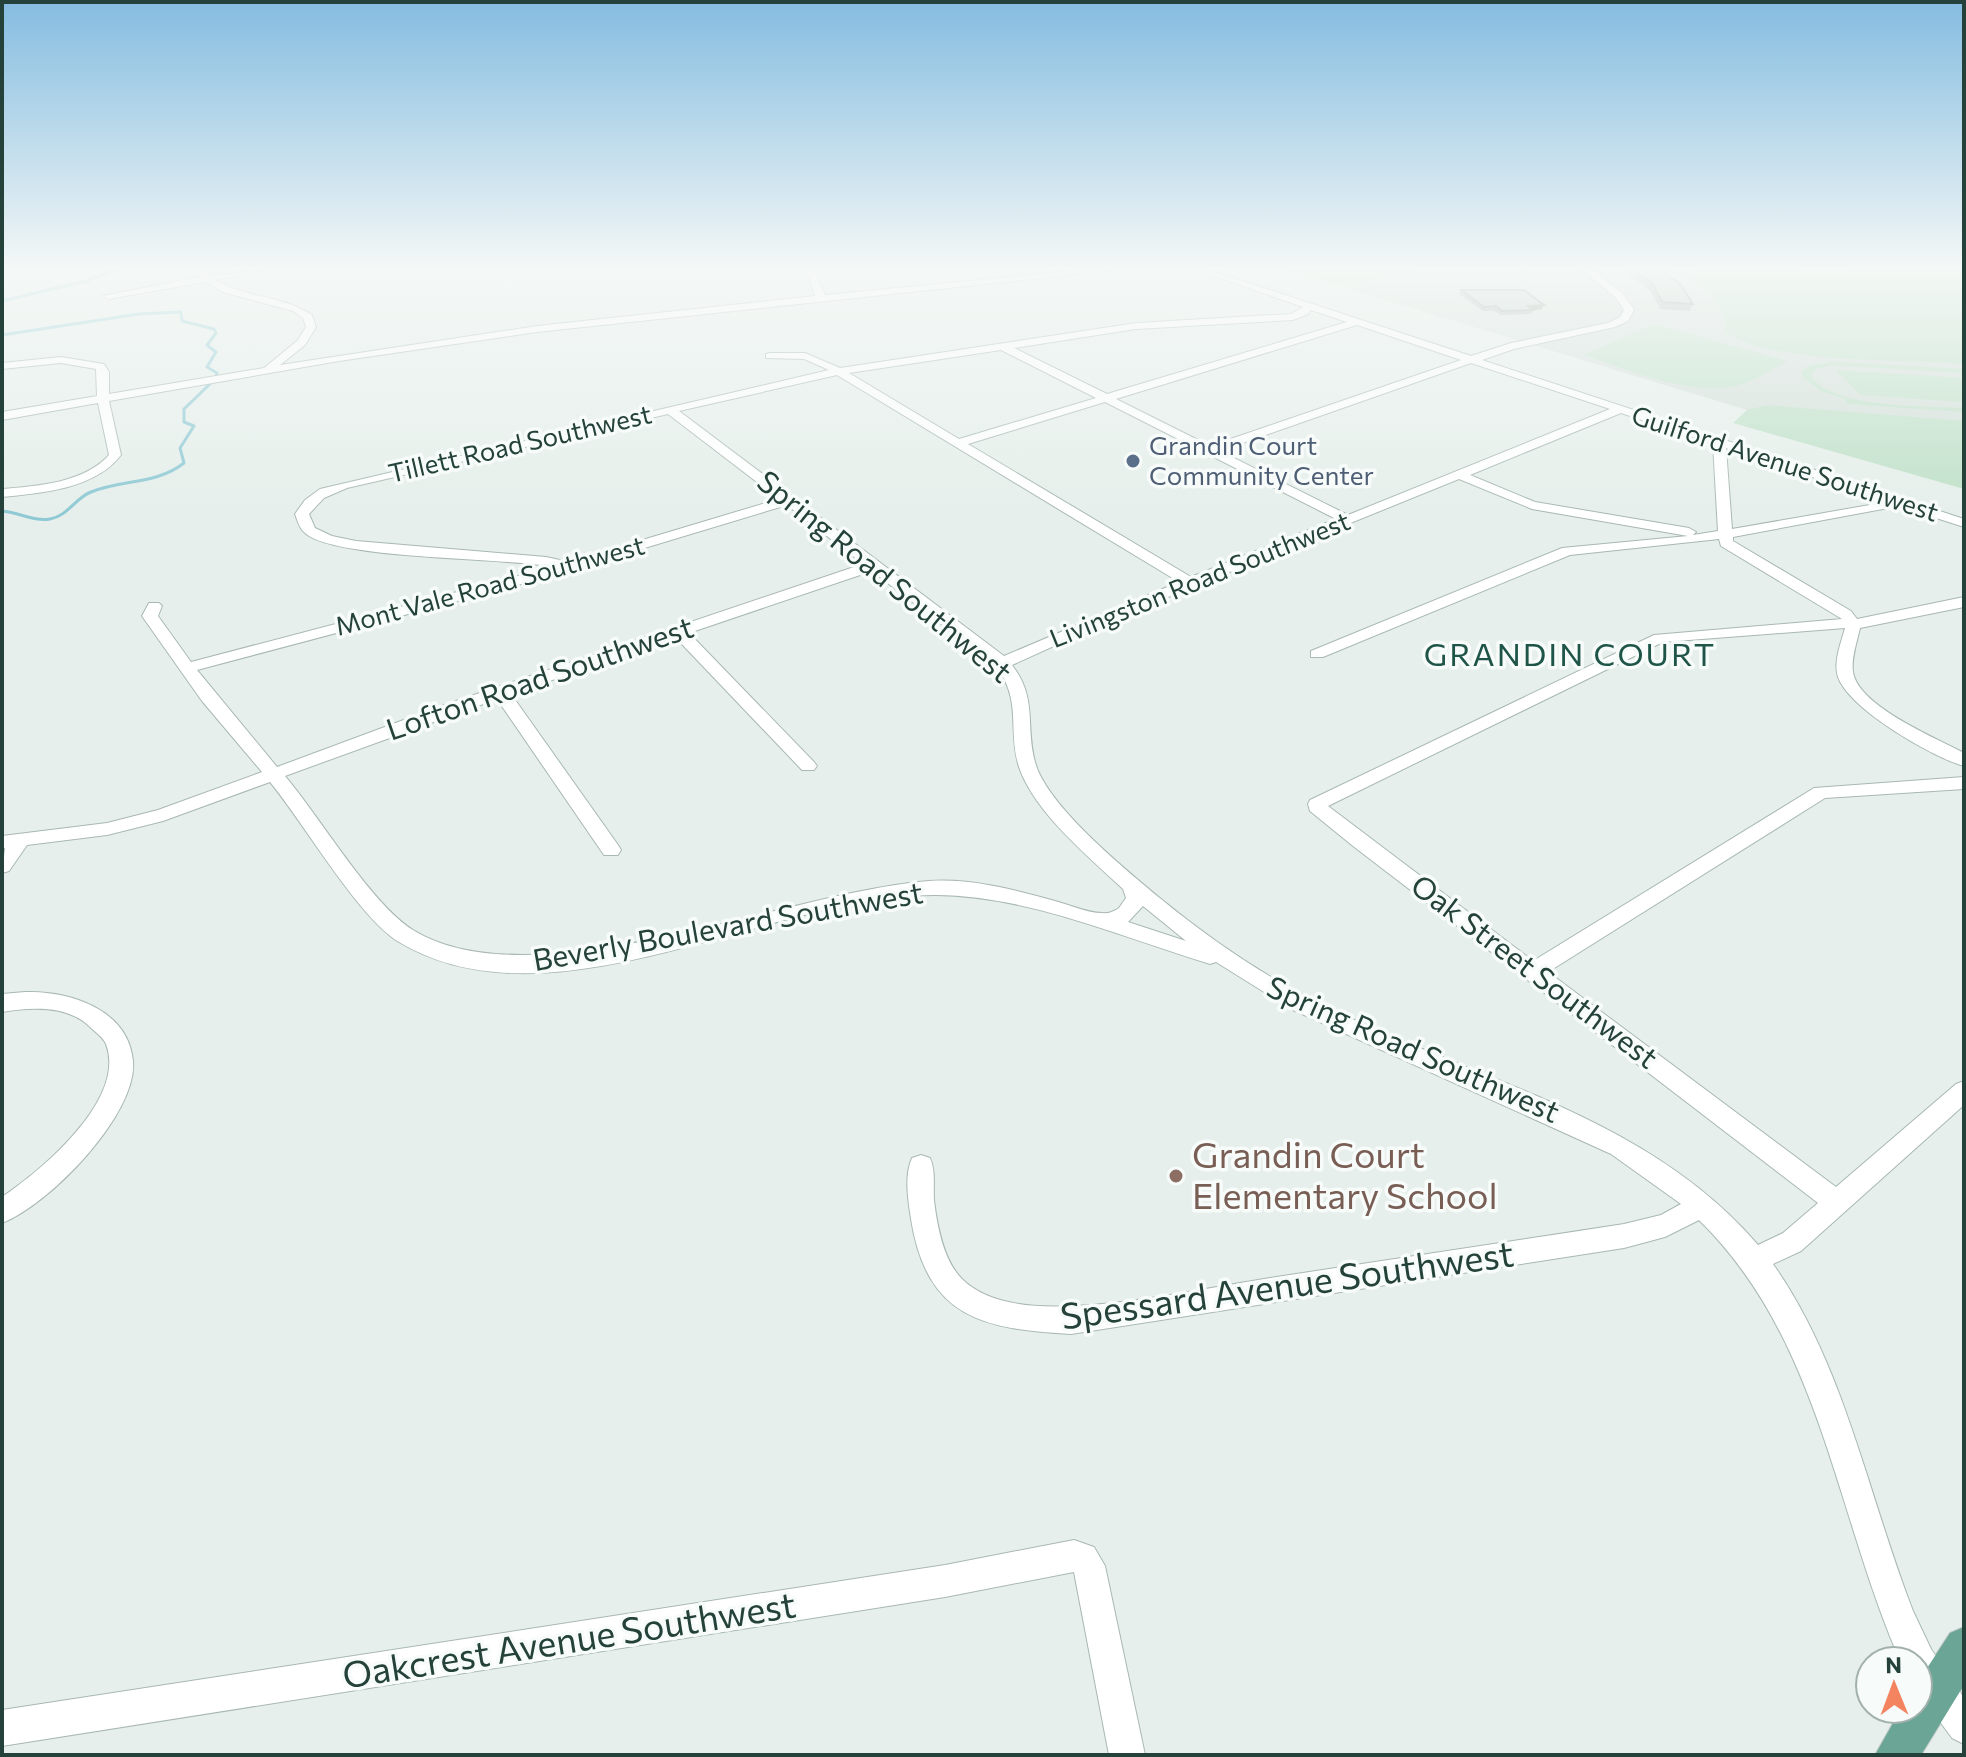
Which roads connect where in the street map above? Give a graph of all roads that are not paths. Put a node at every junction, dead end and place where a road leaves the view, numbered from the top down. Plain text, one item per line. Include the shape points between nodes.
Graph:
1 (324, 351) edge
2 (389, 351) edge
3 (970, 351) edge
4 (1012, 351) edge
5 (1262, 351) edge
6 (1443, 351) edge
7 (1499, 351) edge
8 (287, 353) joint
9 (770, 356) dead end
10 (1473, 361) junction
11 (2, 366) edge
12 (267, 370) junction
13 (840, 371) junction
14 (1103, 399) junction
15 (103, 400) junction
16 (1621, 409) junction
17 (670, 410) junction
18 (2, 416) edge
19 (1719, 442) junction
20 (958, 443) junction
21 (1208, 451) junction
22 (1460, 475) junction
23 (2, 490) edge
24 (790, 500) junction
25 (1898, 501) junction
26 (1348, 520) junction
27 (1964, 523) edge
28 (1725, 535) junction
29 (874, 565) junction
30 (570, 566) junction
31 (1192, 584) junction
32 (1964, 602) edge
33 (154, 606) dead end
34 (1853, 624) junction
35 (679, 632) junction
36 (1317, 654) dead end
37 (1002, 663) junction
38 (187, 668) junction
39 (501, 692) junction
40 (1964, 760) edge
41 (808, 766) dead end
42 (272, 773) junction
43 (1964, 783) edge
44 (12, 841) edge
45 (611, 850) dead end
46 (2, 866) edge
47 (1133, 889) junction
48 (1092, 921) junction
49 (1227, 961) junction
50 (1533, 971) junction
51 (2, 1003) edge
52 (1964, 1091) edge
53 (921, 1166) dead end
54 (1700, 1203) junction
55 (1837, 1203) junction
56 (2, 1211) edge
57 (1754, 1260) junction
58 (1964, 1647) edge
59 (1935, 1691) junction
60 (1964, 1726) edge
61 (2, 1728) edge
62 (1127, 1755) edge
63 (1896, 1755) edge

1 - 8 street
2 - 12 street
3 - 13 street, Tillett Road Southwest
4 - 14 street
5 - 14 street
6 - 10 street, Guilford Avenue Southwest
7 - 10 street
8 - 12 street
9 - 13 street via 812,358
10 - 16 street, Guilford Avenue Southwest
10 - 21 street
11 - 15 street via 49,360 92,363 104,372
12 - 15 street
13 - 17 street, Tillett Road Southwest
13 - 20 street
14 - 20 street
14 - 21 street
15 - 18 street
15 - 23 street via 113,460 78,479
16 - 19 street, Guilford Avenue Southwest
16 - 22 street, Livingston Road Southwest
17 - 24 street, Spring Road Southwest
17 - 30 street, Tillett Road Southwest via 344,485 321,493 302,514 309,530 342,543
19 - 25 street, Guilford Avenue Southwest
19 - 28 street
20 - 31 street
21 - 26 street
22 - 26 street, Livingston Road Southwest
22 - 28 street via 1532,505
24 - 29 street, Spring Road Southwest
24 - 30 street, Mont Vale Road Southwest
25 - 27 street, Guilford Avenue Southwest
25 - 28 street
26 - 31 street, Livingston Road Southwest
28 - 34 street via 1729,546 1846,614
28 - 36 street via 1567,551
29 - 35 street, Lofton Road Southwest
29 - 37 street, Spring Road Southwest
30 - 38 street, Mont Vale Road Southwest
31 - 37 street, Livingston Road Southwest
32 - 34 street
33 - 38 street, Beverly Boulevard Southwest via 150,616
34 - 40 street via 1845,668 1853,690 1878,711
34 - 50 street, Oak Street Southwest via 1660,638 1317,804
35 - 39 street, Lofton Road Southwest
35 - 41 street
37 - 47 street, Spring Road Southwest via 1019,685 1025,757 1033,782
38 - 42 street, Beverly Boulevard Southwest
39 - 42 street, Lofton Road Southwest
39 - 45 street
42 - 44 street, Lofton Road Southwest via 135,823
42 - 48 street, Beverly Boulevard Southwest via 389,922 427,948 480,963 535,965 591,958 928,888 1001,895
43 - 50 street via 1821,792
44 - 46 street
47 - 48 street via 1131,911 1109,921
47 - 49 street, Spring Road Southwest
48 - 49 street, Beverly Boulevard Southwest
49 - 54 street, Spring Road Southwest via 1378,1041 1583,1127 1656,1168
50 - 55 street, Oak Street Southwest
51 - 56 street via 40,999 79,1008 112,1032 119,1061 111,1101 82,1146 38,1187
52 - 55 street
53 - 54 street, Spessard Avenue Southwest via 927,1234 951,1287 985,1309 1050,1320 1190,1304 1624,1236 1660,1228
54 - 57 street, Spring Road Southwest
55 - 57 street via 1792,1242
57 - 59 street, Spring Road Southwest via 1806,1352 1899,1620
58 - 59 main road
59 - 60 street, Spring Road Southwest
59 - 63 main road
61 - 62 street, Oakcrest Avenue Southwest via 945,1581 1074,1556 1089,1566

